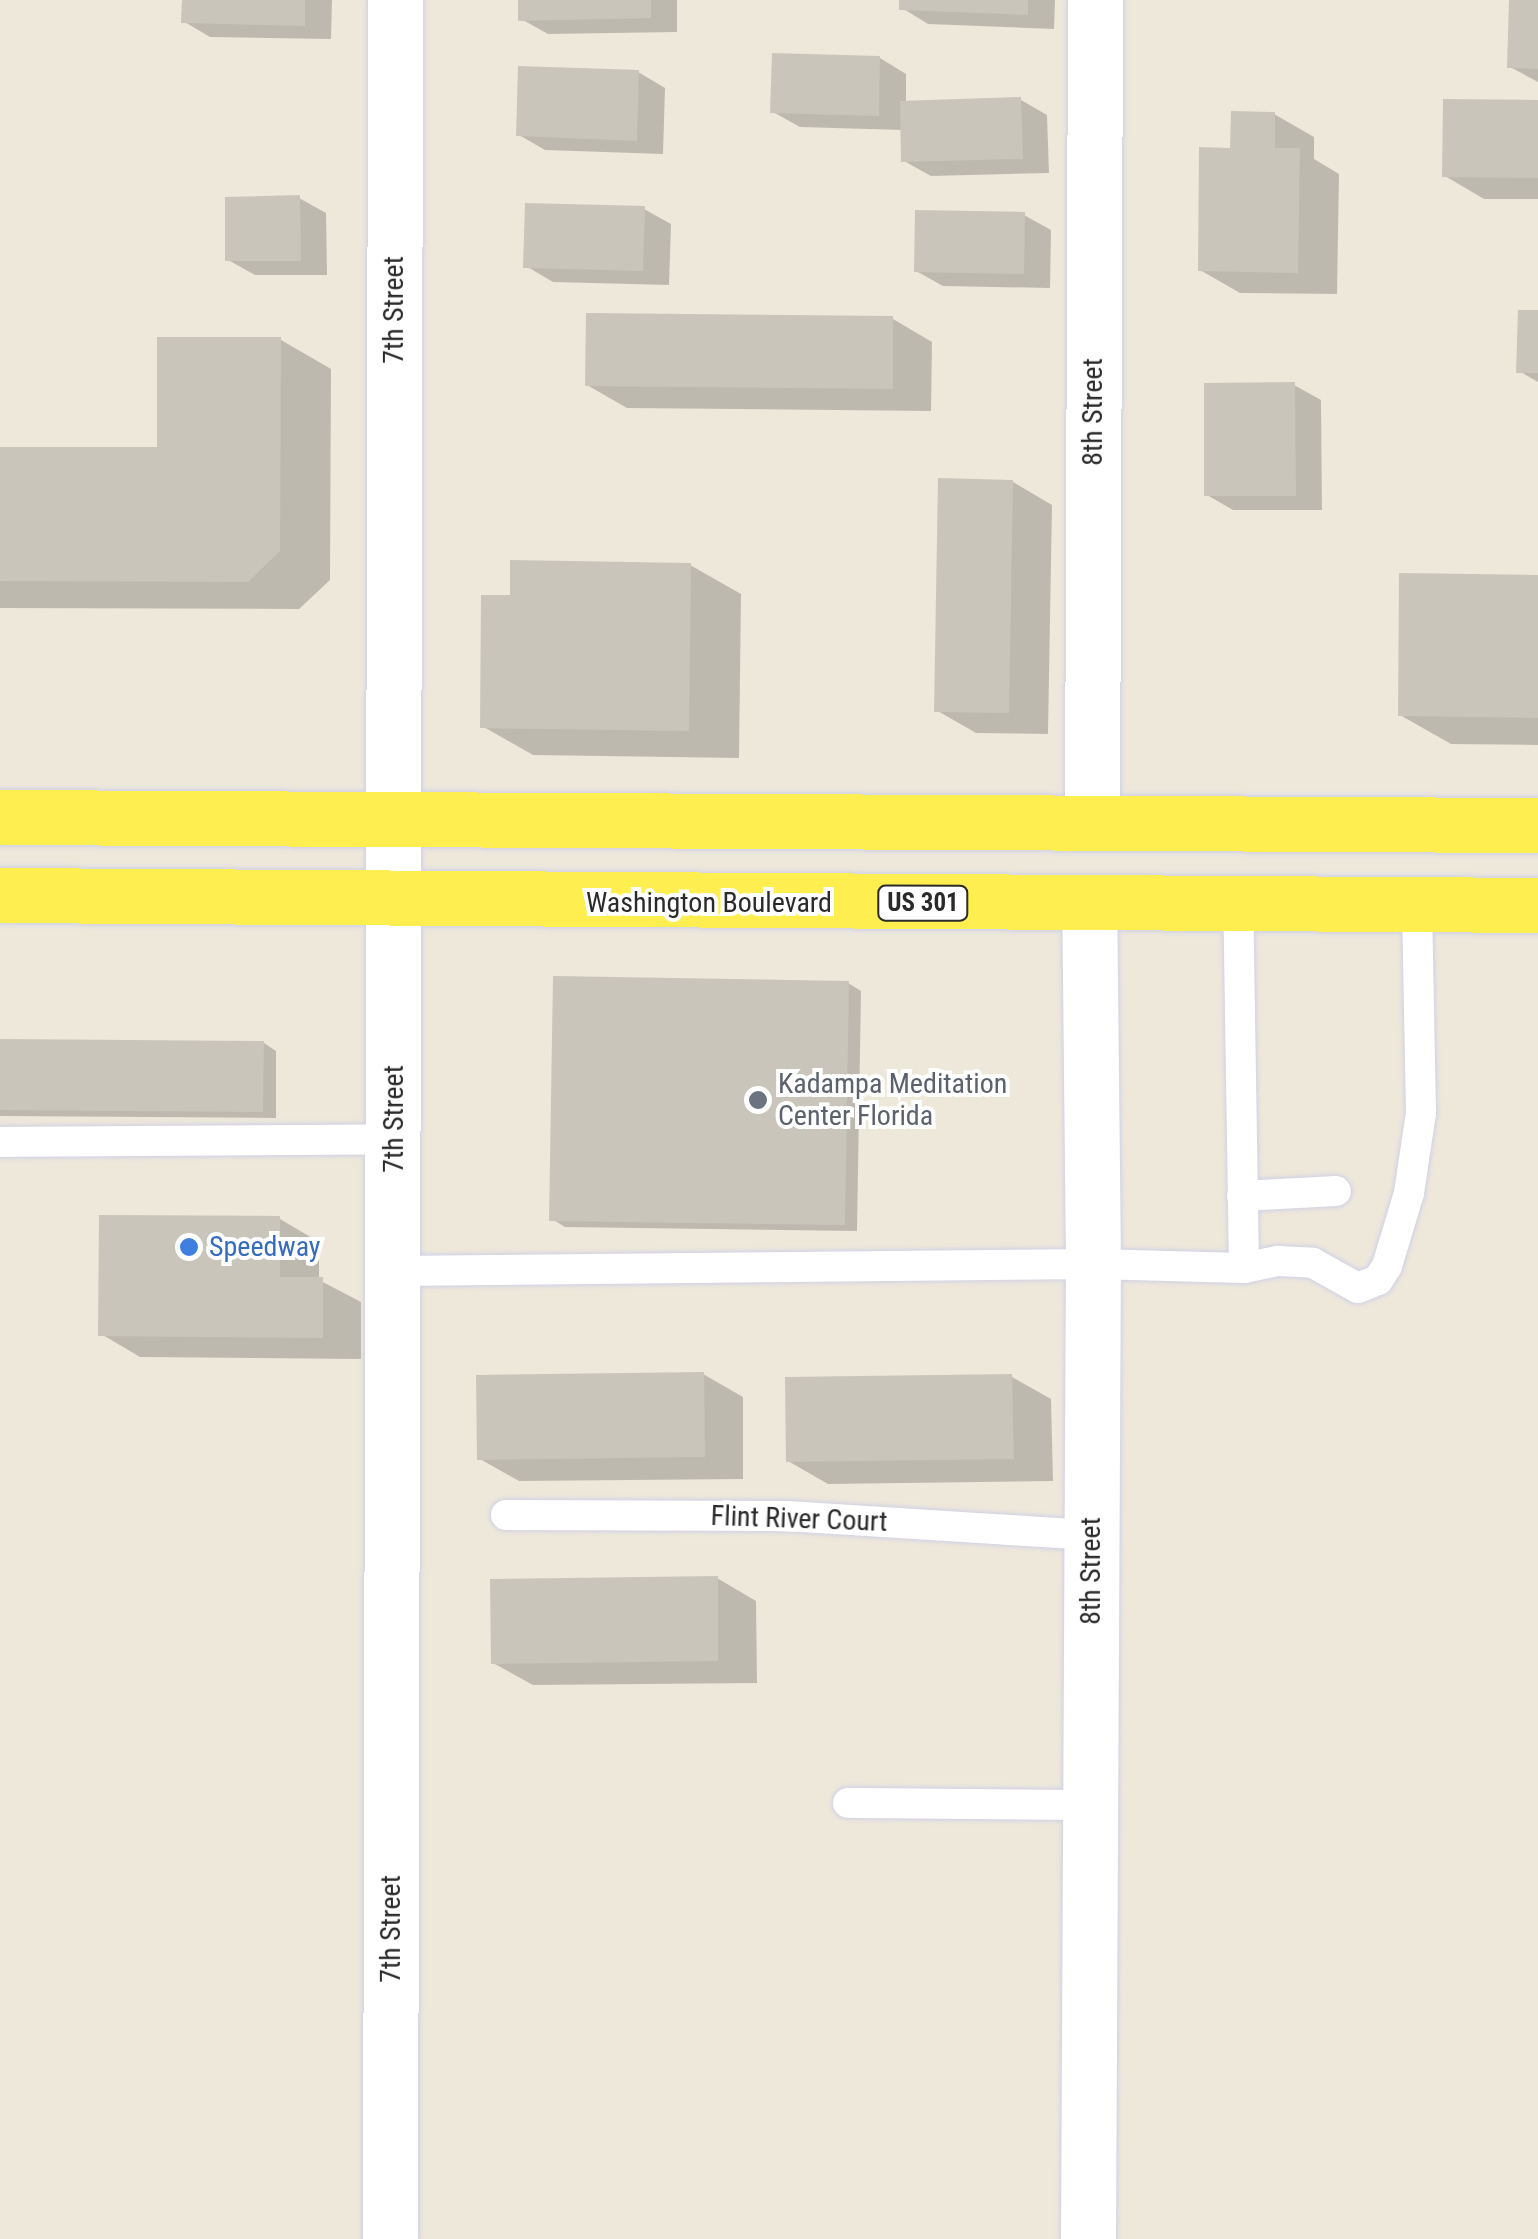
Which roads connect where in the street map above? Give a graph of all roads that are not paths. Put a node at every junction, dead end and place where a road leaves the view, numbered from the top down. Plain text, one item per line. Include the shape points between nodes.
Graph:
1 (394, 0) edge
2 (1094, 0) edge
3 (0, 817) edge
4 (394, 820) junction
5 (1092, 823) junction
6 (1538, 825) edge
7 (0, 896) edge
8 (394, 901) junction
9 (1089, 904) junction
10 (1238, 904) junction
11 (1417, 905) junction
12 (1538, 905) edge
13 (394, 1139) junction
14 (0, 1142) edge
15 (1336, 1191) dead end
16 (1242, 1196) junction
17 (1092, 1264) junction
18 (1244, 1268) junction
19 (394, 1272) junction
20 (506, 1515) dead end
21 (1091, 1535) junction
22 (848, 1803) dead end
23 (1090, 1805) junction
24 (390, 2239) edge
25 (1088, 2239) edge

1 - 4 street, 7th Street
2 - 5 street, 8th Street
3 - 4 main road
4 - 5 main road
4 - 8 street, 7th Street
5 - 6 main road
7 - 8 main road, Washington Boulevard / US 301
8 - 9 main road, Washington Boulevard / US 301
8 - 13 street, 7th Street
9 - 10 main road, Washington Boulevard / US 301
9 - 17 street, 8th Street
10 - 11 main road, Washington Boulevard / US 301
10 - 16 lane
11 - 12 main road, Washington Boulevard / US 301
11 - 18 lane via 1420,1113 1409,1192 1386,1266 1378,1280 1358,1288 1313,1263 1278,1260
13 - 14 lane
13 - 19 street, 7th Street
15 - 16 lane
16 - 18 lane
17 - 18 lane
17 - 19 lane
17 - 21 street, 8th Street
19 - 24 street, 7th Street
20 - 21 lane, Flint River Court via 787,1516
21 - 23 street, 8th Street
22 - 23 lane
23 - 25 street, 8th Street

